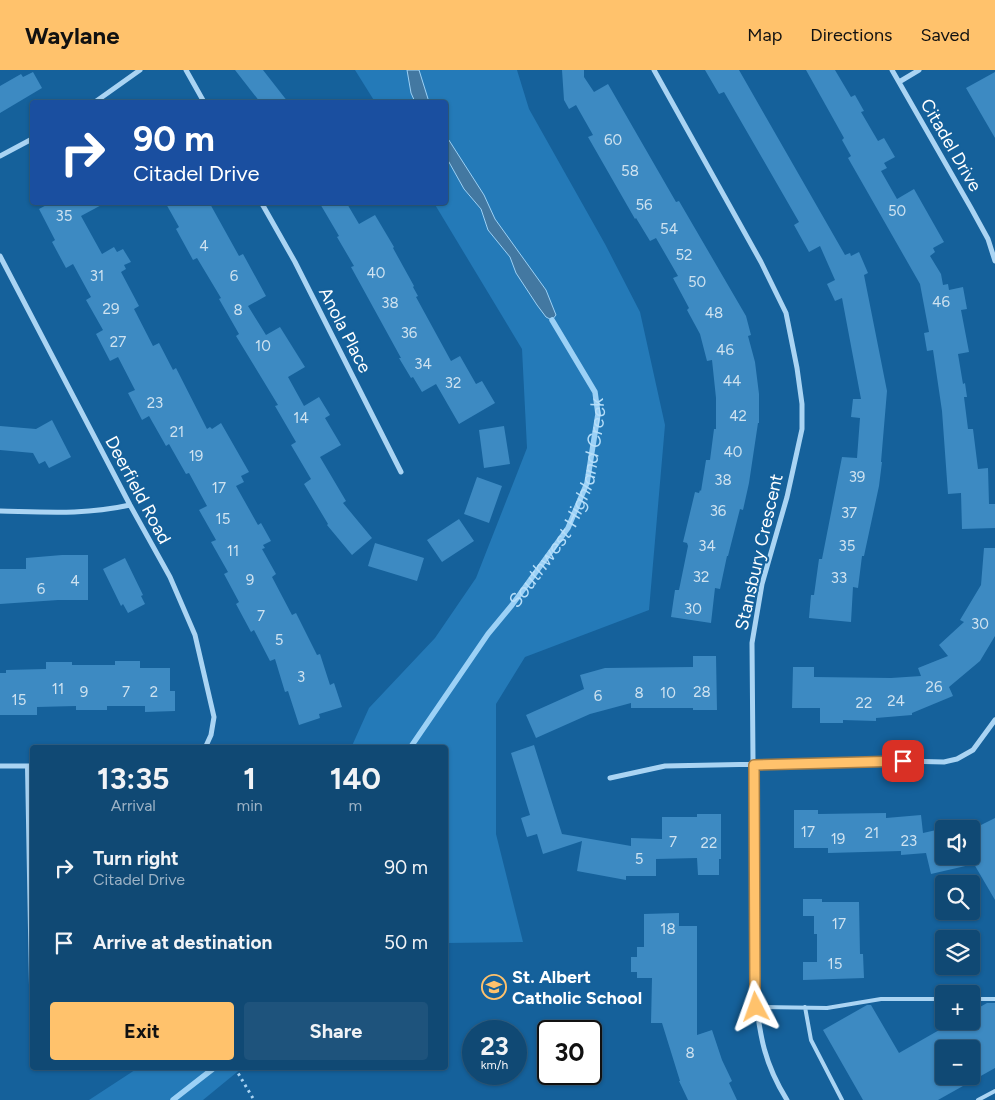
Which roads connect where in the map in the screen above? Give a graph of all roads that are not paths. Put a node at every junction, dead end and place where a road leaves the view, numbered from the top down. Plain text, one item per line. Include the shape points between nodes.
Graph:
1 (140, 70) edge
2 (186, 70) edge
3 (654, 70) edge
4 (892, 70) edge
5 (919, 70) edge
6 (899, 82) junction
7 (98, 100) edge
8 (203, 100) edge
9 (30, 139) edge
10 (0, 156) edge
11 (263, 205) edge
12 (0, 256) edge
13 (995, 261) edge
14 (401, 472) dead end
15 (130, 505) junction
16 (0, 511) edge
17 (995, 720) edge
18 (206, 745) edge
19 (754, 765) junction
20 (0, 766) edge
21 (30, 766) edge
22 (610, 778) dead end
23 (935, 999) edge
24 (980, 999) edge
25 (995, 999) edge
26 (756, 1007) junction
27 (804, 1007) junction
28 (995, 1091) edge
29 (786, 1100) edge
30 (842, 1100) edge
31 (978, 1100) edge

1 - 7 street
2 - 8 street
3 - 19 street, Stansbury Crescent via 786,313 797,368 802,429 762,584 752,643
4 - 6 street, Citadel Drive
5 - 6 street
6 - 13 street, Citadel Drive via 972,208
9 - 10 street
11 - 14 street, Anola Place
12 - 15 street, Deerfield Road
15 - 16 street via 84,513
15 - 18 street, Deerfield Road via 170,577 195,635 214,717
17 - 19 street via 973,750 944,762
19 - 22 street via 665,766
19 - 26 street, Stansbury Crescent
20 - 21 street
23 - 27 lane via 881,999 827,1008
24 - 25 lane
26 - 27 lane
26 - 29 street, Stansbury Crescent via 765,1057
27 - 30 lane via 811,1040
28 - 31 lane

